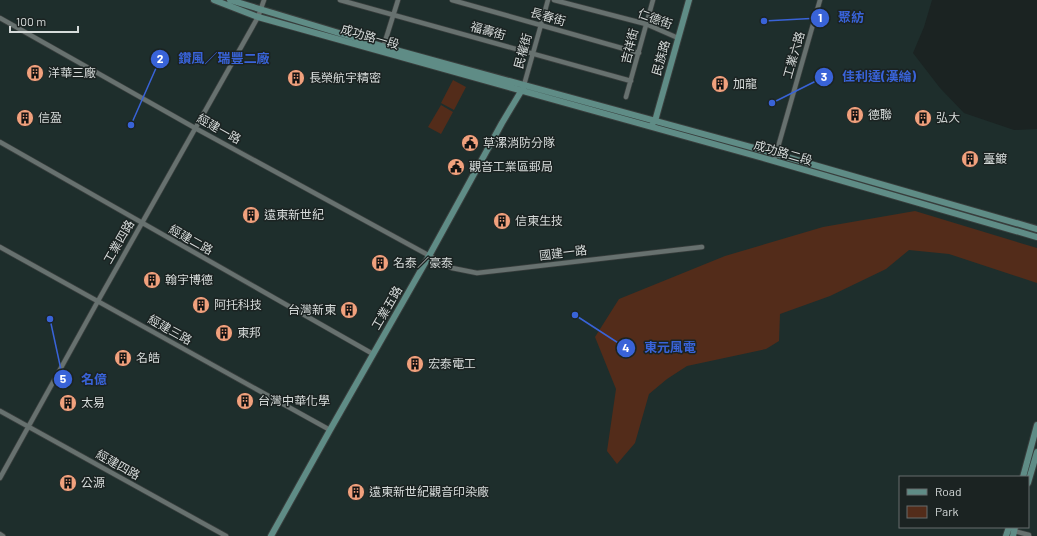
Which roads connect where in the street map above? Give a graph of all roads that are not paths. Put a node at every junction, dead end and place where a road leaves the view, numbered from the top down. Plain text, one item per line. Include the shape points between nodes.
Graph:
1 (214, 0) edge
2 (230, 0) edge
3 (264, 0) edge
4 (340, 0) edge
5 (398, 0) edge
6 (452, 0) edge
7 (548, 0) edge
8 (554, 0) edge
9 (653, 0) edge
10 (689, 0) edge
11 (820, 0) edge
12 (262, 10) junction
13 (393, 15) junction
14 (258, 17) junction
15 (0, 18) edge
16 (646, 24) junction
17 (540, 25) junction
18 (678, 38) junction
19 (383, 49) junction
20 (639, 53) junction
21 (533, 54) junction
22 (631, 81) junction
23 (523, 88) junction
24 (626, 97) dead end
25 (655, 121) junction
26 (650, 127) junction
27 (195, 128) junction
28 (0, 142) edge
29 (776, 154) junction
30 (774, 161) junction
31 (142, 224) junction
32 (1037, 229) edge
33 (1037, 237) edge
34 (0, 247) edge
35 (702, 247) dead end
36 (429, 256) junction
37 (98, 301) junction
38 (373, 354) junction
39 (0, 411) edge
40 (1037, 425) edge
41 (28, 427) junction
42 (330, 430) junction
43 (1037, 452) edge
44 (1023, 476) edge
45 (0, 478) edge
46 (1029, 480) edge
47 (1013, 530) edge
48 (0, 534) edge
49 (3, 536) edge
50 (226, 536) edge
51 (271, 536) edge
52 (1006, 536) edge
53 (1029, 536) edge

1 - 14 street, 成功路一段
2 - 12 street, 成功路一段
3 - 12 street, 工業四路
4 - 13 street, 福壽街
5 - 13 street
6 - 17 street, 長春街
7 - 17 street, 民權街
8 - 16 street, 仁德街
9 - 16 street, 吉祥街
10 - 18 street, 民族路
11 - 29 street, 工業六路
12 - 14 street, 工業四路
12 - 19 street, 成功路一段
13 - 19 street
13 - 21 street, 福壽街
14 - 19 street, 成功路一段
14 - 27 street, 工業四路
15 - 27 street, 經建一路
16 - 18 street, 仁德街
16 - 20 street, 吉祥街
17 - 20 street, 長春街
17 - 21 street, 民權街
18 - 25 street, 民族路
19 - 23 street, 成功路一段
20 - 22 street, 吉祥街
21 - 22 street, 福壽街
21 - 23 street, 民權街
22 - 24 street, 吉祥街
23 - 25 street, 成功路二段
23 - 26 street, 成功路二段
23 - 36 street, 工業五路
25 - 26 street
25 - 29 street, 成功路二段
26 - 30 street, 成功路二段
27 - 31 street, 工業四路
27 - 36 street, 經建一路
28 - 31 street, 經建二路
29 - 30 street, 工業六路
29 - 32 street, 成功路二段
30 - 33 street, 成功路二段
31 - 37 street, 工業四路
31 - 38 street, 經建二路
34 - 37 street, 經建三路
35 - 36 street, 國建一路 via 477,273 452,268
36 - 38 street, 工業五路
37 - 41 street, 工業四路
37 - 42 street, 經建三路
38 - 42 street, 工業五路
39 - 41 street, 經建四路
40 - 44 street
41 - 45 street, 工業四路
41 - 50 street, 經建四路
42 - 51 street, 工業五路
43 - 46 street
47 - 52 street
47 - 53 street
48 - 49 street

